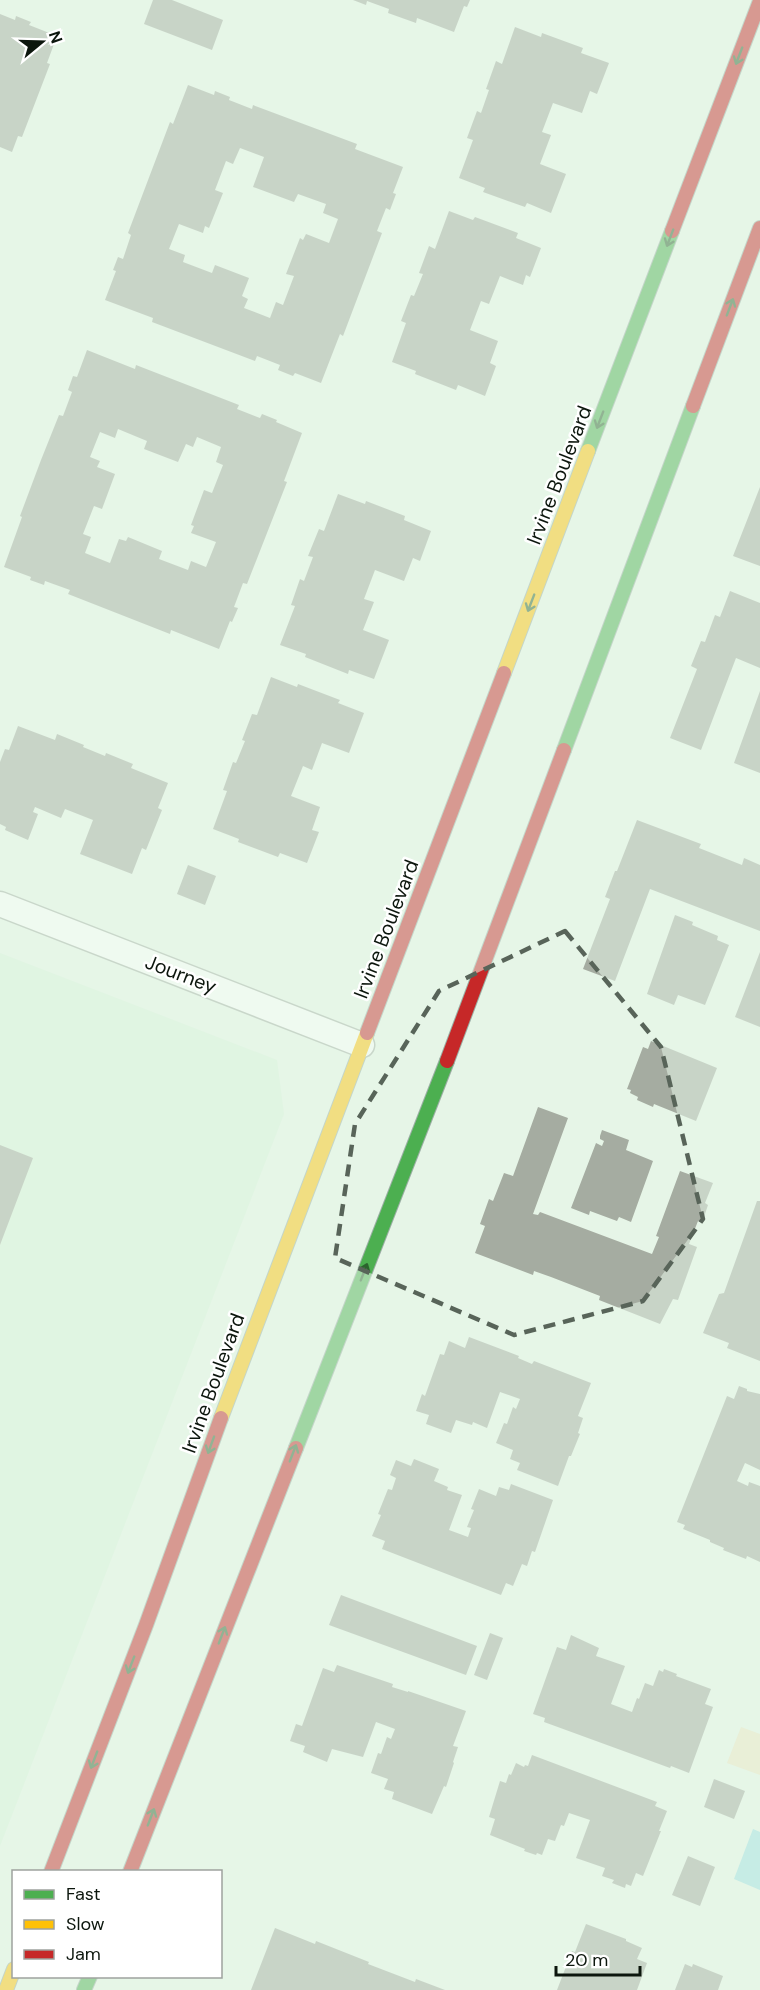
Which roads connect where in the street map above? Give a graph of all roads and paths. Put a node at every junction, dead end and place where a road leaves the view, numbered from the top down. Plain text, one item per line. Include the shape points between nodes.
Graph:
1 (760, 1) edge
2 (760, 228) edge
3 (0, 904) edge
4 (362, 1045) junction
5 (52, 1870) edge
6 (131, 1870) edge
7 (12, 1974) edge
8 (6, 1990) edge

1 -> 4 main road, Irvine Boulevard
6 -> 2 main road via 437,1087
3 - 4 street, Journey
4 -> 5 main road, Irvine Boulevard
7 - 8 main road

